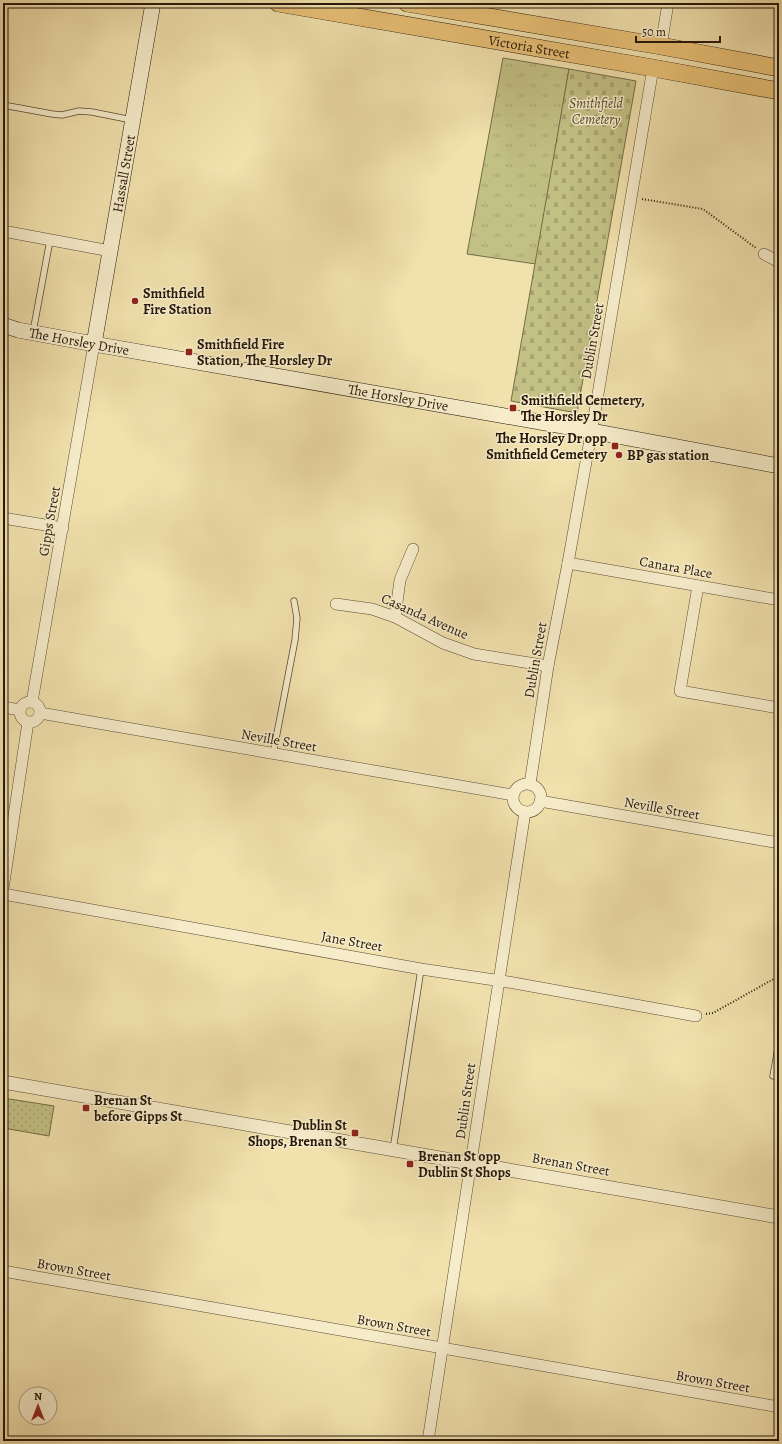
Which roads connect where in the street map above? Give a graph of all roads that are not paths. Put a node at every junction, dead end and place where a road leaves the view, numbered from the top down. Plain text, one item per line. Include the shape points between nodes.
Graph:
1 (153, 3) edge
2 (278, 3) edge
3 (407, 3) edge
4 (668, 3) edge
5 (614, 38) junction
6 (661, 46) junction
7 (653, 68) junction
8 (779, 68) edge
9 (695, 76) junction
10 (779, 91) edge
11 (3, 105) edge
12 (133, 120) junction
13 (3, 230) edge
14 (50, 240) junction
15 (110, 251) junction
16 (764, 254) road end
17 (779, 262) edge
18 (3, 325) edge
19 (3, 330) edge
20 (25, 331) junction
21 (94, 344) junction
22 (592, 431) junction
23 (779, 466) edge
24 (3, 518) edge
25 (63, 528) junction
26 (413, 549) dead end
27 (568, 563) junction
28 (698, 586) junction
29 (779, 600) edge
30 (294, 601) dead end
31 (336, 604) dead end
32 (395, 617) junction
33 (548, 666) junction
34 (32, 702) junction
35 (3, 707) edge
36 (779, 708) edge
37 (20, 710) junction
38 (40, 713) junction
39 (28, 722) junction
40 (273, 754) junction
41 (530, 784) junction
42 (513, 795) junction
43 (540, 801) junction
44 (524, 812) junction
45 (779, 843) edge
46 (3, 889) edge
47 (3, 894) edge
48 (421, 969) junction
49 (498, 980) junction
50 (696, 1016) road end
51 (779, 1042) edge
52 (773, 1076) dead end
53 (3, 1082) edge
54 (393, 1150) junction
55 (472, 1163) junction
56 (779, 1217) edge
57 (3, 1271) edge
58 (441, 1348) junction
59 (779, 1407) edge
60 (428, 1441) edge

1 - 12 main road, Hassall Street
2 - 7 main road, Victoria Street
3 - 5 main road, Victoria Street
4 - 6 street
5 - 6 main road, Victoria Street
5 - 7 main road via 651,57
6 - 8 main road, Victoria Street
6 - 9 main road via 665,58
7 - 9 main road, Victoria Street
7 - 22 street, Dublin Street
9 - 10 main road, Victoria Street
11 - 12 lane via 52,114 62,115 79,111
12 - 15 main road, Hassall Street
13 - 14 street
14 - 15 street
14 - 20 lane
15 - 21 main road, Hassall Street
16 - 17 street
18 - 20 main road, The Horsley Drive
19 - 20 main road, The Horsley Drive
20 - 21 main road, The Horsley Drive
21 - 22 main road, The Horsley Drive
21 - 25 street, Gipps Street
22 - 23 main road, The Horsley Drive
22 - 27 street, Dublin Street
24 - 25 street
25 - 34 street, Gipps Street
26 - 32 street via 400,580
27 - 28 street, Canara Place
27 - 33 street, Dublin Street
28 - 29 street, Canara Place
28 - 36 street via 680,691
30 - 40 lane via 297,618 294,640
31 - 32 street, Casanda Avenue via 372,609
32 - 33 street, Casanda Avenue via 443,643 474,654
33 - 41 street, Dublin Street
34 - 37 street via 25,703
34 - 38 street via 38,705
35 - 37 street
37 - 39 street via 21,717
38 - 39 street via 37,720
38 - 40 street, Neville Street
39 - 46 street
40 - 42 street, Neville Street
41 - 42 street via 518,787
41 - 43 street via 539,792
42 - 44 street via 513,802
43 - 44 street via 536,809
43 - 45 street, Neville Street
44 - 49 street, Dublin Street
47 - 48 street, Jane Street
48 - 49 street, Jane Street
48 - 54 lane
49 - 50 street, Jane Street
49 - 55 street, Dublin Street
51 - 52 lane
53 - 54 street, Brenan Street
54 - 55 street, Brenan Street
55 - 56 street, Brenan Street
55 - 58 street, Dublin Street
57 - 58 street, Brown Street
58 - 59 street, Brown Street
58 - 60 street, Dublin Street

